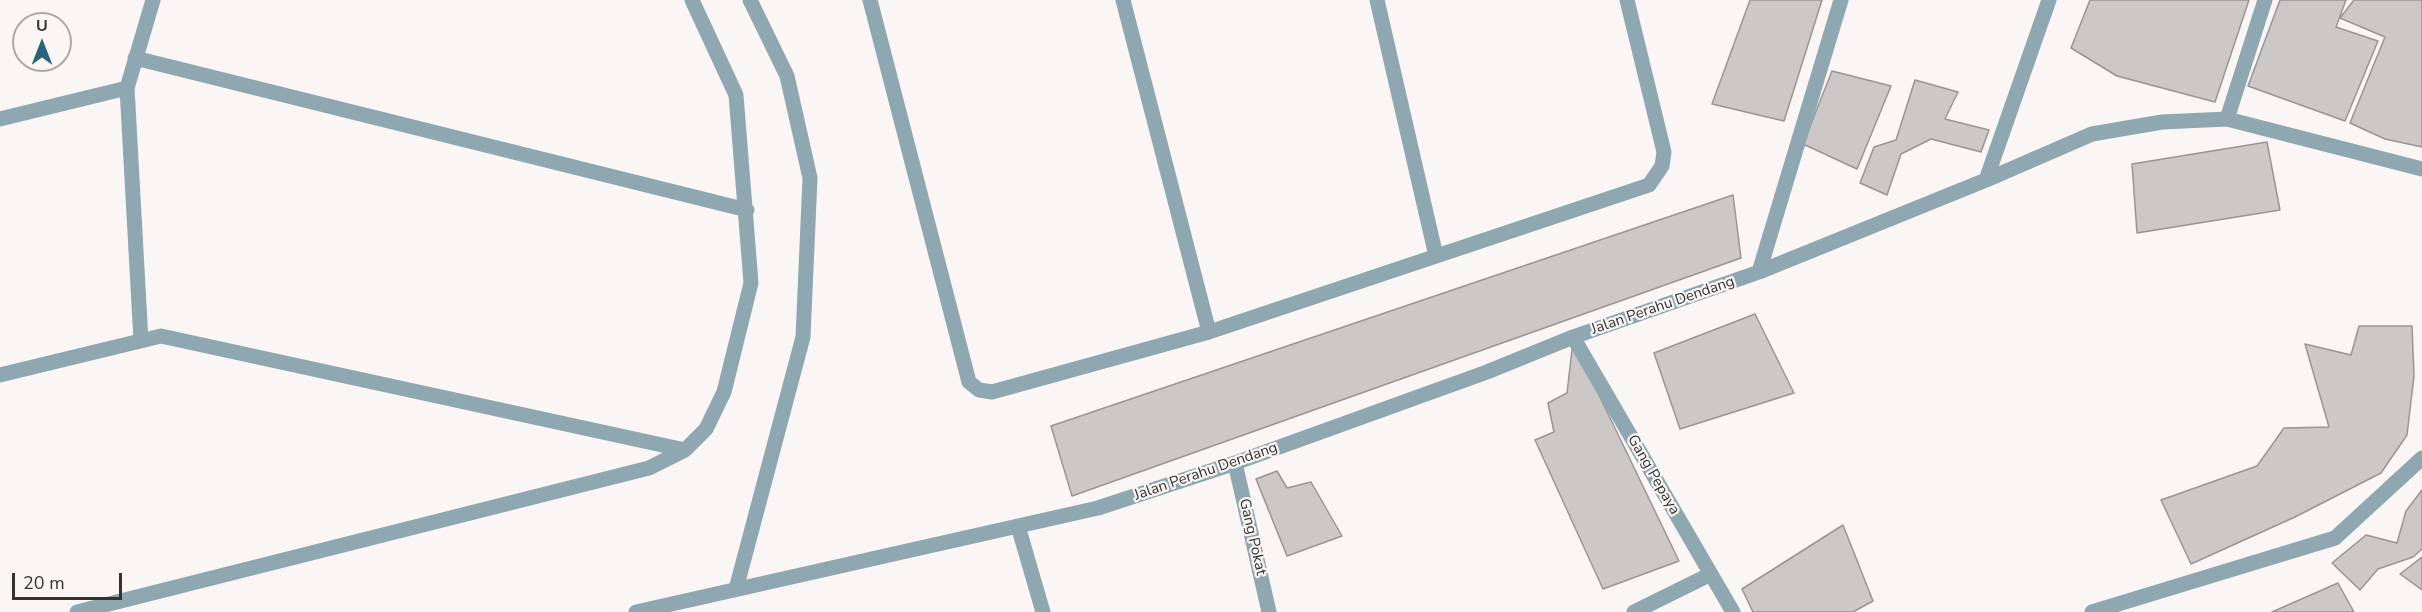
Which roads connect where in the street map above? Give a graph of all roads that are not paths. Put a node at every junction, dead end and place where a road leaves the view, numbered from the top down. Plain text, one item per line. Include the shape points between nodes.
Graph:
1 (153, 0) edge
2 (692, 0) edge
3 (750, 0) edge
4 (870, 0) edge
5 (1123, 0) edge
6 (1377, 0) edge
7 (1627, 0) edge
8 (1841, 0) edge
9 (2049, 0) edge
10 (2265, 0) edge
11 (135, 58) junction
12 (127, 88) junction
13 (0, 119) edge
14 (2228, 119) junction
15 (2422, 169) edge
16 (1986, 180) junction
17 (747, 210) junction
18 (1436, 256) junction
19 (1759, 272) junction
20 (1209, 332) junction
21 (1574, 337) junction
22 (141, 341) junction
23 (0, 375) edge
24 (685, 450) junction
25 (2422, 458) edge
26 (1235, 463) junction
27 (1018, 525) junction
28 (1711, 574) junction
29 (736, 589) junction
30 (76, 612) edge
31 (636, 612) edge
32 (1043, 612) edge
33 (1269, 612) edge
34 (1634, 612) edge
35 (1733, 612) edge
36 (2092, 612) edge

1 - 11 street
2 - 17 street via 736,95
3 - 29 street via 786,76 810,178 803,337
4 - 20 street via 972,387 992,392
5 - 20 street
6 - 18 street
7 - 18 street via 1664,152 1656,175 1649,184
8 - 19 street
9 - 16 street
10 - 14 street
11 - 12 street
11 - 17 street
12 - 13 street
12 - 22 street
14 - 15 street, Jalan Perahu Dendang
14 - 16 street, Jalan Perahu Dendang via 2162,122 2092,134
16 - 19 street, Jalan Perahu Dendang
17 - 24 street via 751,283 724,392 706,429
18 - 20 street
19 - 21 street, Jalan Perahu Dendang
21 - 26 street, Jalan Perahu Dendang
21 - 28 street, Gang Pepaya
22 - 23 street
22 - 24 street via 161,336
24 - 30 street via 649,468
25 - 36 street via 2335,538
26 - 27 street, Jalan Perahu Dendang via 1098,508
26 - 33 street, Gang Pokat
27 - 29 street, Jalan Perahu Dendang
27 - 32 street
28 - 34 street
28 - 35 street, Gang Pepaya
29 - 31 street, Jalan Perahu Dendang

